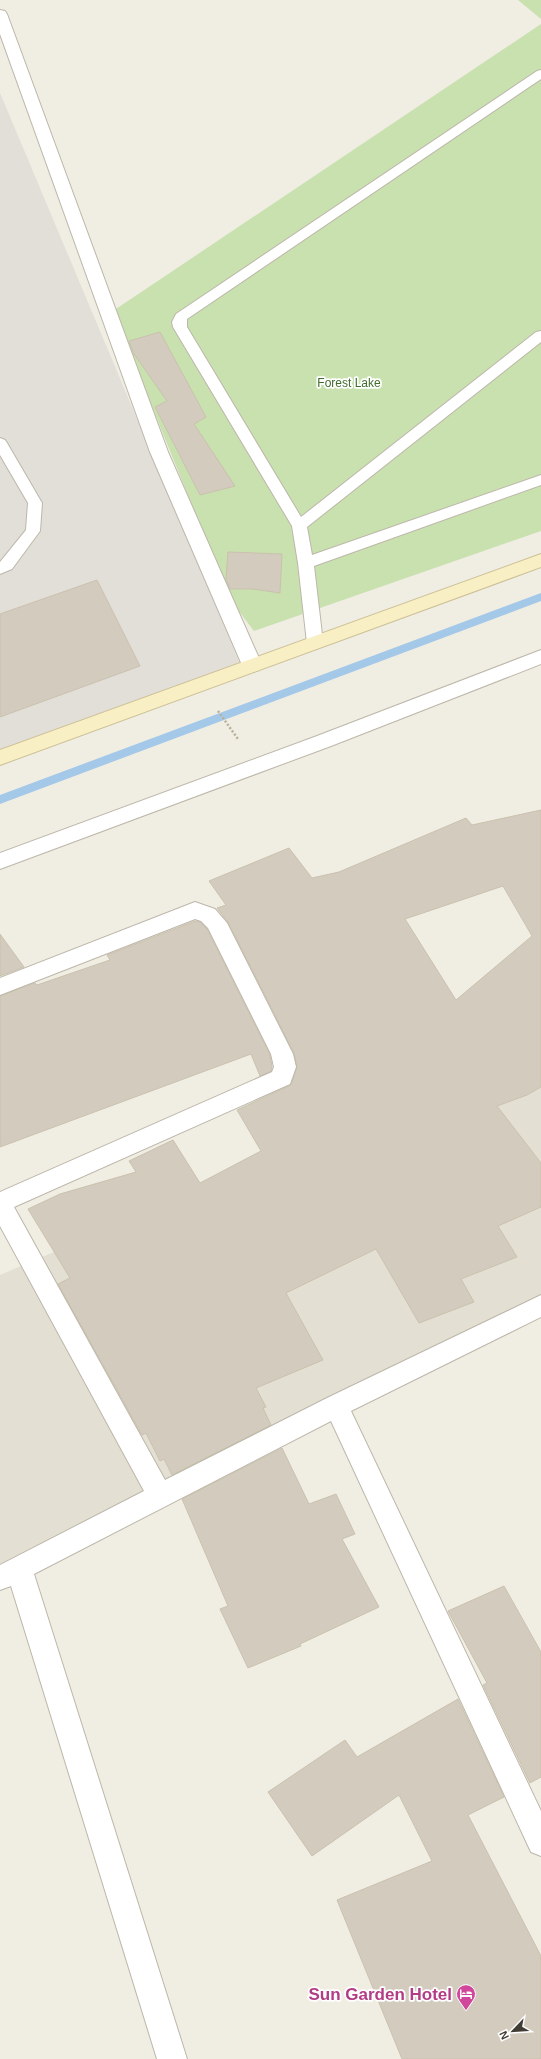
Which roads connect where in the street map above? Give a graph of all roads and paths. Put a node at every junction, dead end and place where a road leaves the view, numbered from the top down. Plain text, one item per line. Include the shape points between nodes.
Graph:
1 (0, 14) edge
2 (541, 74) edge
3 (541, 335) edge
4 (0, 443) edge
5 (541, 480) edge
6 (299, 526) junction
7 (541, 560) edge
8 (306, 563) junction
9 (0, 569) edge
10 (315, 643) junction
11 (541, 657) edge
12 (252, 665) junction
13 (217, 710) dead end
14 (239, 740) dead end
15 (0, 758) edge
16 (0, 861) edge
17 (0, 987) edge
18 (0, 1204) edge
19 (541, 1305) edge
20 (336, 1406) junction
21 (161, 1497) junction
22 (9, 1573) edge
23 (541, 1842) edge
24 (172, 2059) edge

1 - 12 street via 159,452
2 - 6 lane via 181,317 180,327
3 - 6 lane
4 - 9 lane via 35,504 33,531 7,565
5 - 8 lane
6 - 8 lane
7 - 10 street
8 - 10 lane
10 - 12 street
11 - 16 street via 324,741
12 - 15 street
13 - 14 path
17 - 18 street via 195,910 216,923 282,1054 285,1067 282,1078
18 - 21 street
19 - 20 street
20 - 21 street
20 - 23 street
21 - 22 street
22 - 24 street

